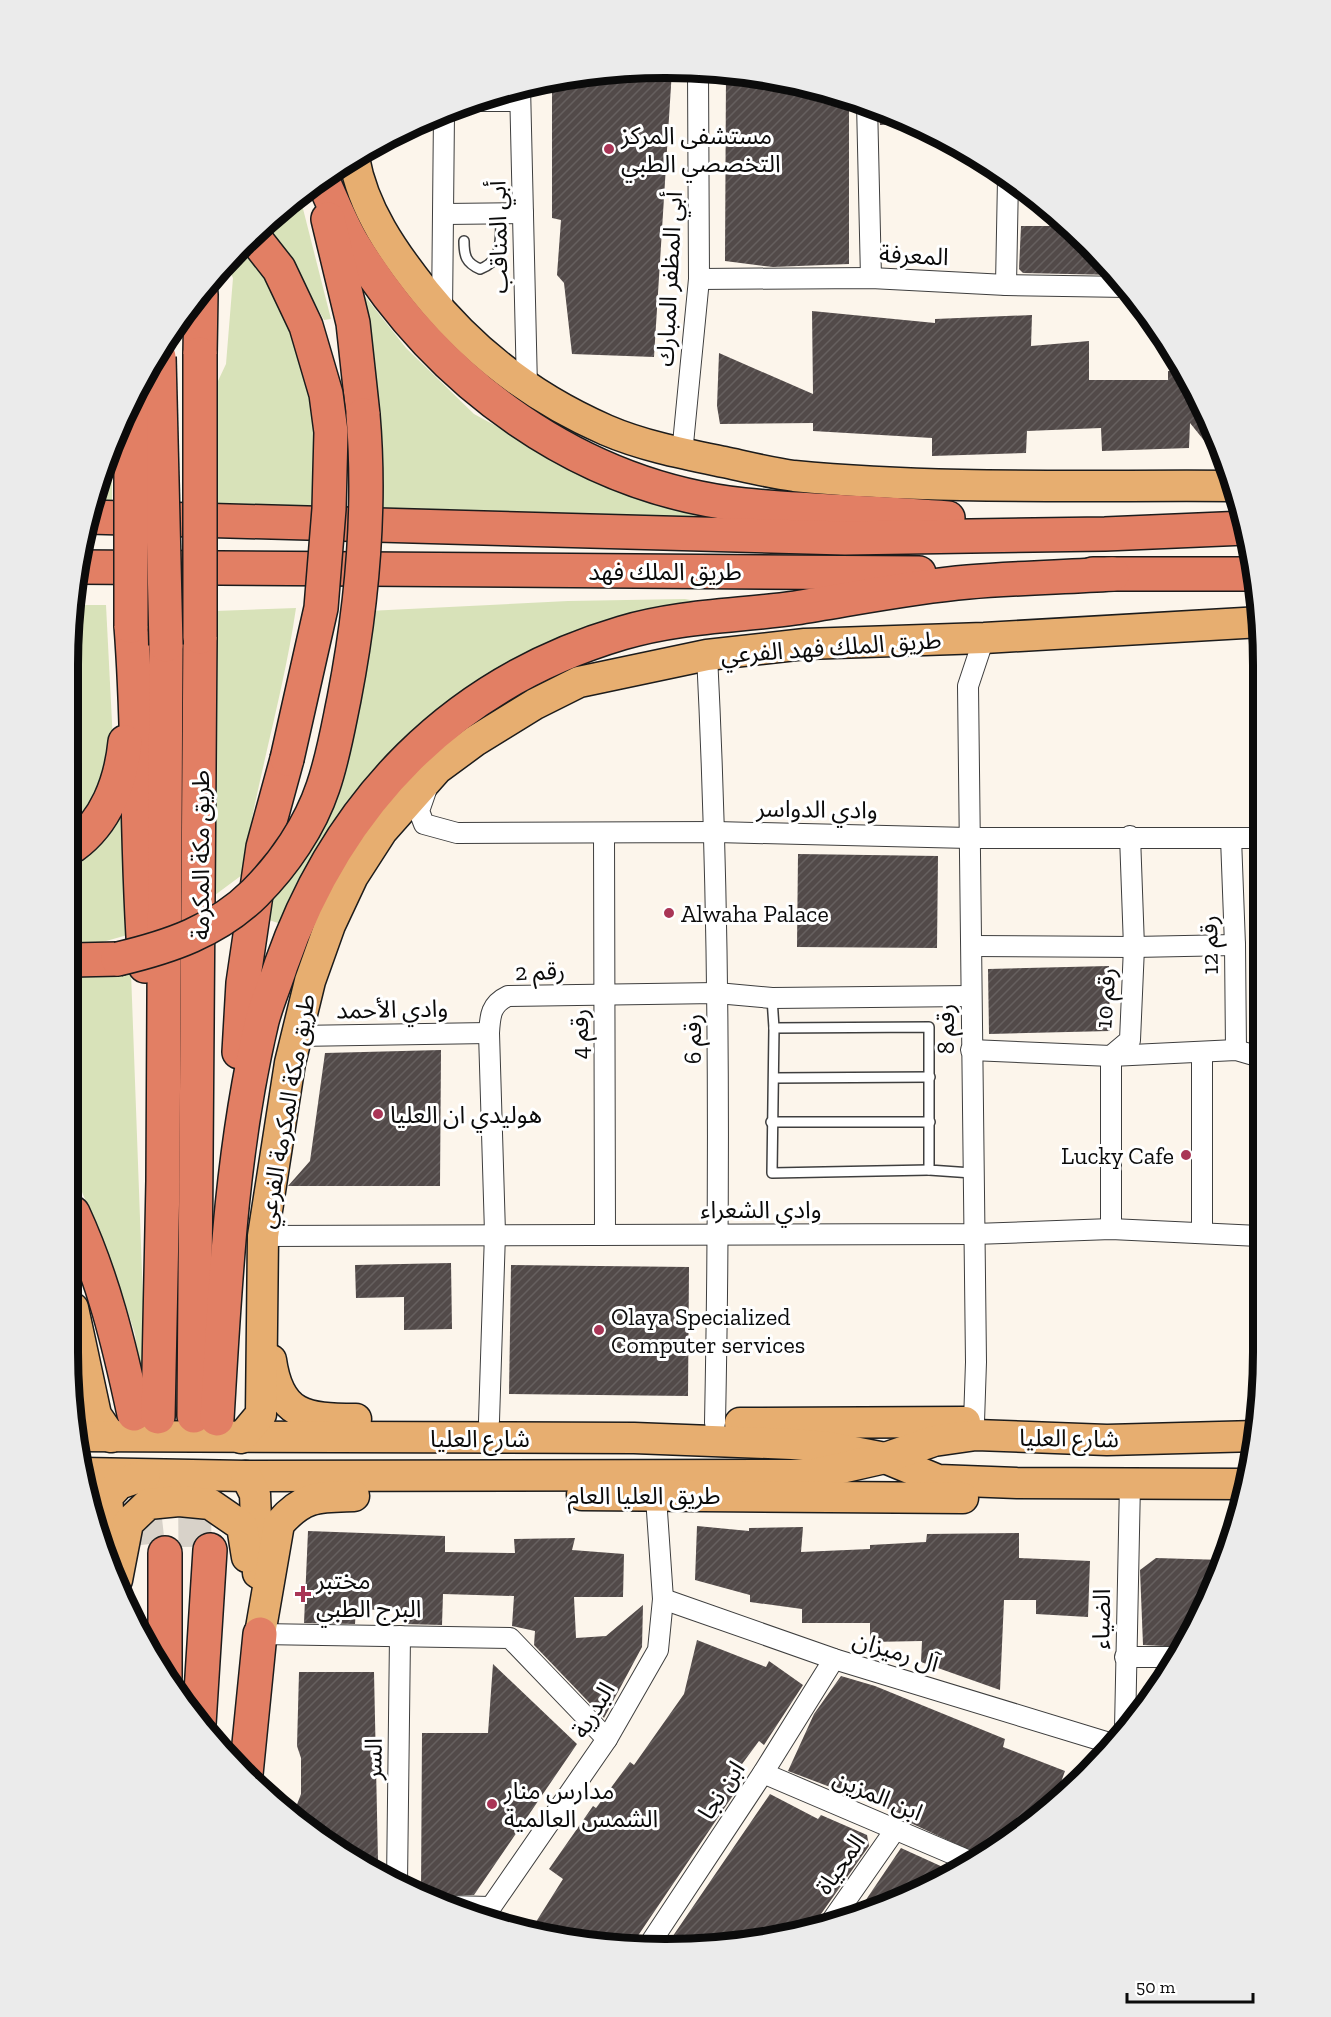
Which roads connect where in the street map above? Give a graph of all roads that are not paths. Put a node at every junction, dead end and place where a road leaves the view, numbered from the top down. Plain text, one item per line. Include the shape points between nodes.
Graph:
1 (698, 79) edge
2 (520, 96) edge
3 (867, 114) edge
4 (444, 122) edge
5 (356, 167) edge
6 (324, 187) edge
7 (1008, 188) edge
8 (322, 189) edge
9 (501, 213) junction
10 (523, 213) junction
11 (445, 214) junction
12 (464, 241) dead end
13 (258, 242) edge
14 (871, 278) junction
15 (699, 279) junction
16 (1006, 285) junction
17 (1114, 287) edge
18 (201, 306) edge
19 (442, 314) junction
20 (159, 368) edge
21 (527, 387) junction
22 (131, 424) edge
23 (682, 454) junction
24 (1225, 486) edge
25 (97, 517) edge
26 (1237, 528) edge
27 (1105, 534) junction
28 (86, 567) edge
29 (1113, 574) junction
30 (1246, 574) edge
31 (1252, 623) edge
32 (131, 626) junction
33 (984, 638) junction
34 (707, 655) junction
35 (430, 776) junction
36 (716, 832) junction
37 (604, 834) junction
38 (1130, 836) junction
39 (969, 838) junction
40 (1231, 838) junction
41 (1253, 838) edge
42 (78, 842) edge
43 (1236, 945) junction
44 (973, 946) junction
45 (1134, 947) junction
46 (78, 960) edge
47 (717, 993) junction
48 (605, 995) junction
49 (970, 996) junction
50 (771, 998) junction
51 (774, 1028) junction
52 (489, 1033) junction
53 (296, 1036) junction
54 (971, 1050) junction
55 (1236, 1050) junction
56 (1202, 1052) junction
57 (1253, 1055) edge
58 (1111, 1056) junction
59 (930, 1077) junction
60 (774, 1078) junction
61 (771, 1122) junction
62 (930, 1122) junction
63 (929, 1170) junction
64 (972, 1173) junction
65 (163, 1181) junction
66 (78, 1224) edge
67 (1111, 1229) junction
68 (495, 1233) junction
69 (974, 1233) junction
70 (1202, 1233) junction
71 (605, 1234) junction
72 (718, 1234) junction
73 (263, 1236) junction
74 (1253, 1236) edge
75 (227, 1243) junction
76 (262, 1294) junction
77 (78, 1331) edge
78 (489, 1420) junction
79 (974, 1422) junction
80 (134, 1423) junction
81 (715, 1423) junction
82 (217, 1424) junction
83 (84, 1434) edge
84 (1247, 1436) edge
85 (1107, 1440) junction
86 (885, 1458) junction
87 (91, 1473) edge
88 (147, 1474) junction
89 (246, 1476) junction
90 (1130, 1483) junction
91 (1238, 1484) edge
92 (656, 1497) junction
93 (112, 1547) edge
94 (180, 1551) junction
95 (117, 1560) edge
96 (663, 1599) junction
97 (260, 1634) junction
98 (400, 1636) junction
99 (159, 1649) edge
100 (1125, 1657) junction
101 (1167, 1657) edge
102 (834, 1659) junction
103 (167, 1661) edge
104 (196, 1705) edge
105 (1125, 1717) edge
106 (607, 1739) junction
107 (1102, 1744) edge
108 (247, 1764) edge
109 (763, 1773) junction
110 (259, 1775) edge
111 (895, 1830) junction
112 (962, 1858) edge
113 (397, 1873) edge
114 (487, 1911) edge
115 (837, 1913) edge
116 (653, 1939) edge

1 - 15 street, أبي المظفر المبارك
2 - 10 street, أبي المناقب
3 - 14 street
4 - 11 street
5 - 19 main road via 359,187 394,253
6 - 27 highway via 352,243 395,306 442,359 525,426 602,465 682,494 743,504 910,514
7 - 16 street
8 - 46 highway, bridge via 353,323 363,415 366,495 358,614 335,744 323,788 295,844 254,894 216,923 166,948 118,959
9 - 10 street
9 - 11 street
9 - 12 lane via 499,254 492,265 480,269 471,266 464,255
10 - 21 street, أبي المناقب
11 - 19 street
13 - 75 highway, bridge via 279,269 306,326 332,432 321,608 263,848 243,983
14 - 15 street, المعرفة
14 - 16 street, المعرفة
15 - 23 street, أبي المظفر المبارك
16 - 17 street, المعرفة
18 - 82 highway, طريق مكة المكرمة, bridge via 200,637
19 - 21 main road via 481,354
20 - 65 highway, طريق مكة المكرمة, bridge via 166,645
21 - 23 main road via 608,430
22 - 32 highway, bridge
23 - 24 main road via 792,475 925,484
25 - 27 highway, طريق الملك فهد via 845,538
26 - 27 highway, طريق الملك فهد
28 - 29 highway, طريق الملك فهد
29 - 30 highway, طريق الملك فهد
29 - 75 highway via 965,582 760,613 684,620 622,633 585,647 527,672 470,705 399,766 369,800 315,882 263,1017 248,1087
31 - 33 main road, طريق الملك فهد الفرعي
32 - 42 highway via 125,745 116,786 97,822
32 - 65 highway via 137,703 141,920
33 - 34 main road, طريق الملك فهد الفرعي via 804,644
33 - 39 street, رقم 8 via 968,686
34 - 35 main road, طريق الملك فهد الفرعي via 579,682 475,741
34 - 36 street, رقم 6
35 - 37 street, وادي الدواسر via 419,811 424,824 458,833
35 - 53 main road, طريق مكة المكرمة الفرعي via 382,831 353,876 310,981
36 - 37 street, وادي الدواسر
36 - 39 street, وادي الدواسر
36 - 47 street, رقم 6
37 - 48 street, رقم 4
38 - 39 street, وادي الدواسر
38 - 40 street, وادي الدواسر
38 - 45 street, رقم 10
39 - 44 street, رقم 8
40 - 41 street, وادي الدواسر
40 - 43 street, رقم 12
43 - 45 street
43 - 55 street, رقم 12
44 - 45 street
44 - 49 street, رقم 8
45 - 58 street, رقم 10 via 1130,1040
47 - 48 street, رقم 2
47 - 50 street, رقم 2
47 - 72 street, رقم 6
48 - 52 street, رقم 2 via 508,996 498,1000 491,1011
48 - 71 street, رقم 4
49 - 50 street, رقم 2
49 - 54 street, رقم 8
50 - 51 lane
51 - 59 lane via 929,1027
51 - 60 lane
52 - 53 street, وادي الأحمد
52 - 68 street, رقم 2
53 - 73 main road, طريق مكة المكرمة الفرعي
54 - 58 street
54 - 64 street, رقم 8
55 - 56 street
55 - 57 street
56 - 58 street
56 - 70 street
58 - 67 street, رقم 10
59 - 60 lane
59 - 62 lane
60 - 61 lane
61 - 62 lane
61 - 63 lane via 772,1173
62 - 63 lane
63 - 64 lane
64 - 69 street, رقم 8
65 - 80 highway, طريق مكة المكرمة
66 - 80 highway via 94,1258 107,1302
67 - 69 street, وادي الشعراء
67 - 70 street, وادي الشعراء
68 - 71 street, وادي الشعراء
68 - 73 street, وادي الشعراء
68 - 78 street, رقم 2
69 - 72 street, وادي الشعراء
69 - 79 street, رقم 8
70 - 74 street, وادي الشعراء
71 - 72 street, وادي الشعراء
72 - 81 street, رقم 6
73 - 76 main road, طريق مكة المكرمة الفرعي
75 - 82 highway
76 - 78 main road via 274,1383 300,1413 324,1419
76 - 82 main road, طريق مكة المكرمة الفرعي via 261,1414
77 - 80 main road via 96,1415
78 - 81 main road
79 - 81 main road
79 - 85 main road
80 - 82 main road, شارع العليا
80 - 83 main road, شارع العليا
82 - 86 main road, شارع العليا via 816,1446
84 - 85 main road, شارع العليا
85 - 86 main road, شارع العليا via 976,1436 934,1441
86 - 89 main road, شارع العليا via 810,1475
86 - 90 main road, شارع العليا via 938,1480
87 - 88 main road, شارع العليا
88 - 89 main road, شارع العليا
88 - 93 main road via 119,1484 107,1497
89 - 97 main road via 255,1494
90 - 91 main road, شارع العليا
90 - 92 main road, طريق العليا العام via 1042,1498
90 - 100 street, الضياء
92 - 96 street, البدرية
92 - 97 main road, طريق العليا العام via 483,1493 314,1497 289,1512 279,1524
94 - 99 highway
94 - 103 highway
94 - 104 highway
95 - 97 main road via 128,1524 148,1504 210,1504 242,1526
96 - 102 street, آل رميزان
96 - 106 street, البدرية via 658,1650
97 - 98 street
97 - 108 highway
97 - 110 main road
98 - 106 street via 510,1638
98 - 113 street, السر
100 - 101 street
100 - 105 street, الضياء
102 - 107 street, آل رميزان
102 - 109 street, ابن نجا
106 - 114 street, البدرية
109 - 111 street, ابن المزين
109 - 116 street, ابن نجا
111 - 112 street, ابن المزين
111 - 115 street, المحياة

